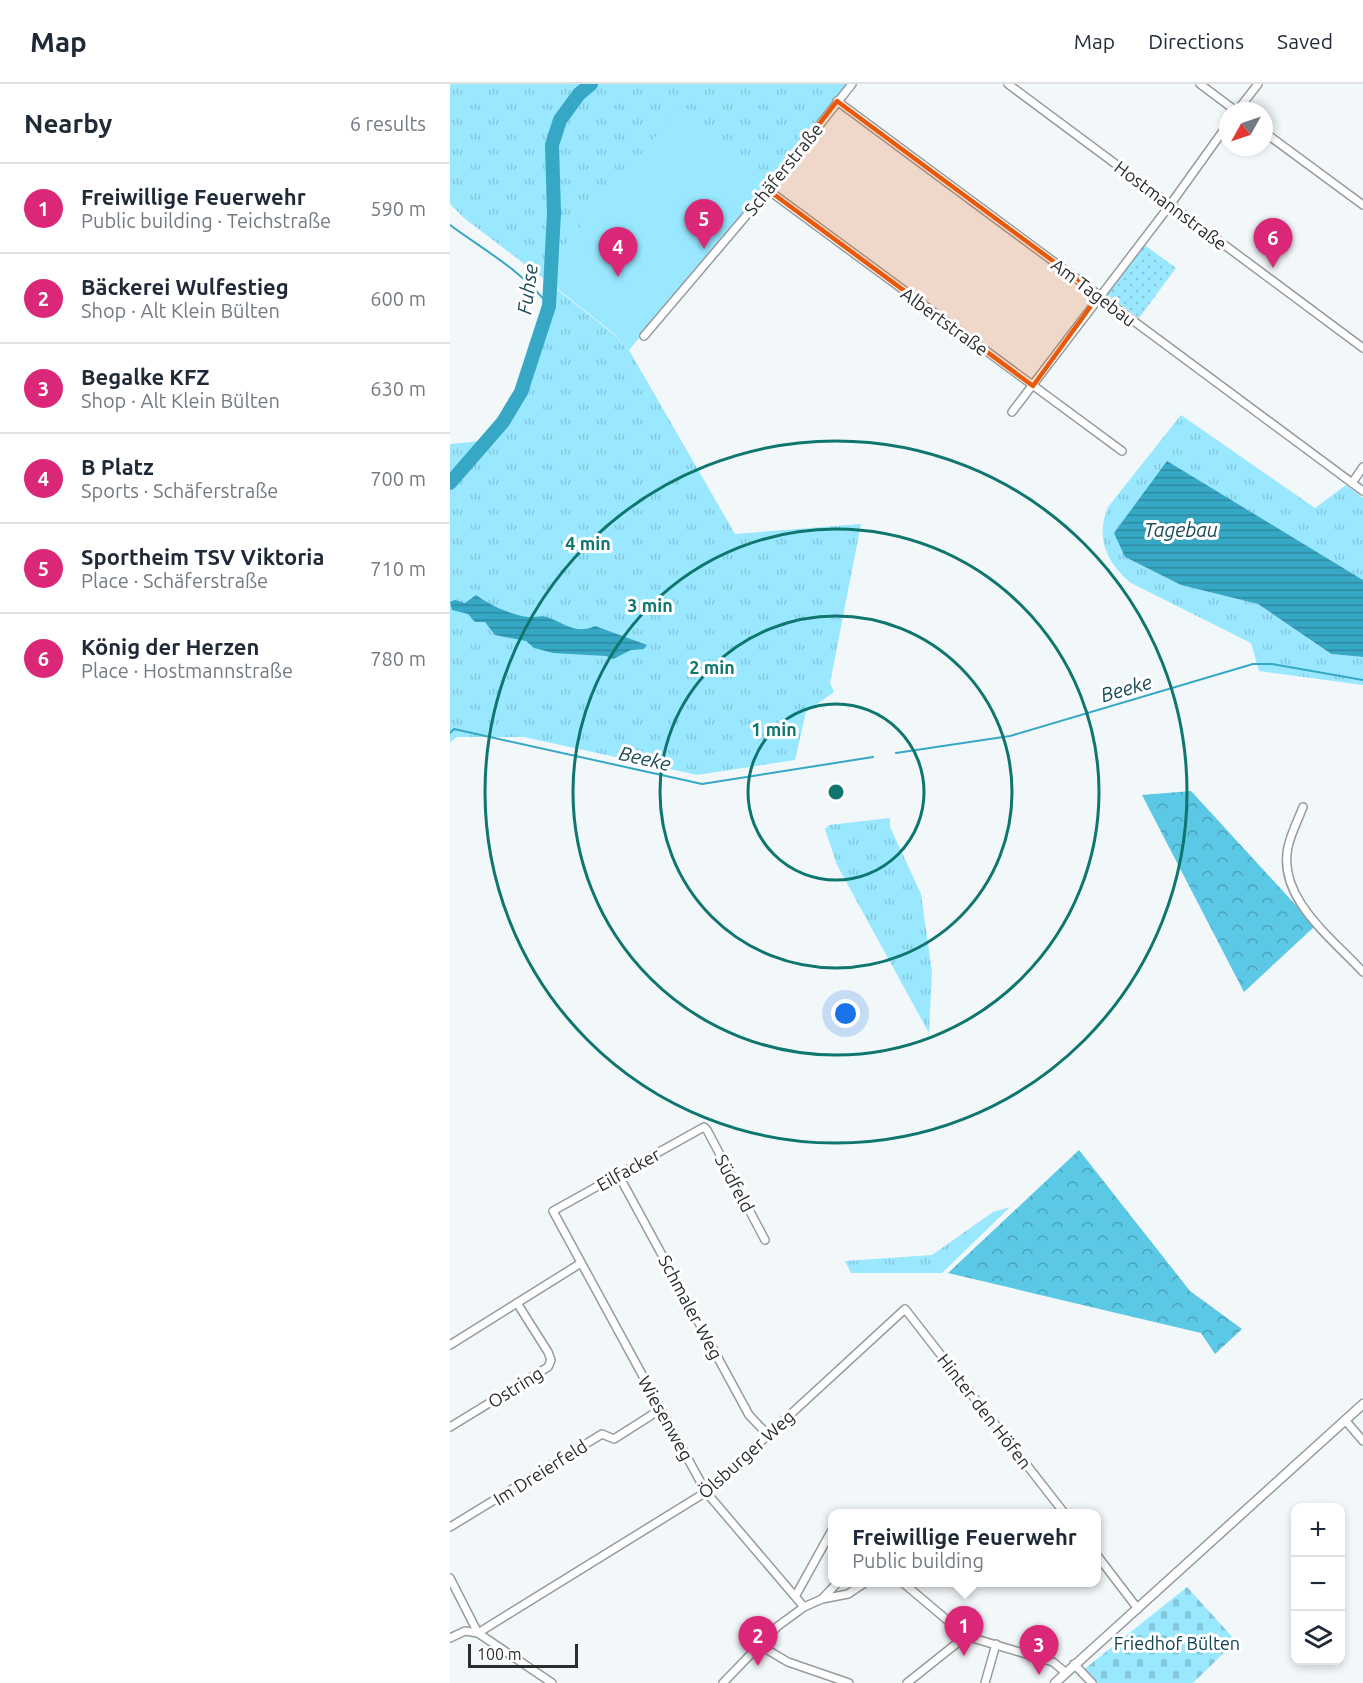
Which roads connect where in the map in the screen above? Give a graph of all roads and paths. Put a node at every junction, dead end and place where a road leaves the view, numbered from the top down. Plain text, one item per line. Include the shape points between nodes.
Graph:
1 (852, 84) edge
2 (1008, 84) edge
3 (1200, 84) edge
4 (1258, 84) edge
5 (837, 101) junction
6 (1225, 102) edge
7 (1244, 102) edge
8 (1219, 137) edge
9 (1273, 139) edge
10 (768, 190) junction
11 (1170, 205) junction
12 (1363, 205) edge
13 (1099, 296) junction
14 (644, 336) dead end
15 (1363, 348) edge
16 (1033, 386) junction
17 (1012, 412) dead end
18 (1122, 451) dead end
19 (1363, 467) edge
20 (1352, 483) junction
21 (1363, 491) edge
22 (1303, 807) dead end
23 (1363, 972) edge
24 (704, 1128) joint
25 (618, 1174) junction
26 (553, 1211) joint
27 (765, 1240) dead end
28 (581, 1263) junction
29 (517, 1303) junction
30 (905, 1309) joint
31 (450, 1345) edge
32 (1363, 1404) edge
33 (661, 1409) junction
34 (1345, 1420) junction
35 (450, 1427) edge
36 (768, 1435) junction
37 (1363, 1441) edge
38 (706, 1492) junction
39 (1061, 1509) edge
40 (450, 1527) edge
41 (828, 1537) edge
42 (1101, 1561) edge
43 (450, 1578) edge
44 (833, 1587) edge
45 (858, 1587) edge
46 (908, 1587) edge
47 (796, 1595) junction
48 (822, 1599) junction
49 (804, 1607) junction
50 (1138, 1609) junction
51 (478, 1633) junction
52 (966, 1636) junction
53 (450, 1638) edge
54 (996, 1644) junction
55 (759, 1645) junction
56 (1074, 1664) junction
57 (1065, 1672) junction
58 (552, 1683) edge
59 (723, 1683) edge
60 (849, 1683) edge
61 (907, 1683) edge
62 (985, 1683) edge
63 (1055, 1683) edge
64 (1092, 1683) edge

1 - 5 street, Schäferstraße
2 - 11 street, Hostmannstraße
3 - 6 street
4 - 7 street
5 - 10 street, Schäferstraße
5 - 13 street, Am Tagebau
8 - 11 street
9 - 12 street
10 - 14 street, Schäferstraße
10 - 16 street, Albertstraße
11 - 13 street
11 - 15 street, Hostmannstraße
13 - 16 street
13 - 20 street, Am Tagebau
16 - 17 street
16 - 18 street, Albertstraße
19 - 20 street
20 - 21 street, Am Tagebau
22 - 23 street via 1288,846 1288,881 1300,904
24 - 25 street, Eilfacker
24 - 27 street, Südfeld
25 - 26 street, Eilfacker
25 - 36 street, Schmaler Weg via 749,1415
26 - 28 street, Wiesenweg
28 - 29 street
28 - 33 street, Wiesenweg
29 - 31 street
29 - 35 street, Ostring via 548,1352 548,1367
30 - 36 street, Ölsburger Weg
30 - 39 street, Hinter den Höfen
32 - 34 street
33 - 38 street, Wiesenweg
33 - 40 street, Im Dreierfeld via 614,1439 602,1434
34 - 37 street
34 - 50 street
36 - 38 street, Ölsburger Weg
38 - 47 street, Wiesenweg
38 - 51 street, Ölsburger Weg
41 - 47 street
42 - 50 street
43 - 51 street
44 - 48 street
45 - 48 street via 848,1594
46 - 52 street
47 - 49 street, Wiesenweg
48 - 49 street
49 - 55 street
50 - 56 street
51 - 53 street via 465,1631
51 - 58 street
52 - 54 street
52 - 61 street
54 - 57 street via 1053,1662
54 - 62 street
55 - 59 street
55 - 60 street via 788,1662
56 - 57 street
56 - 64 street
57 - 63 street

